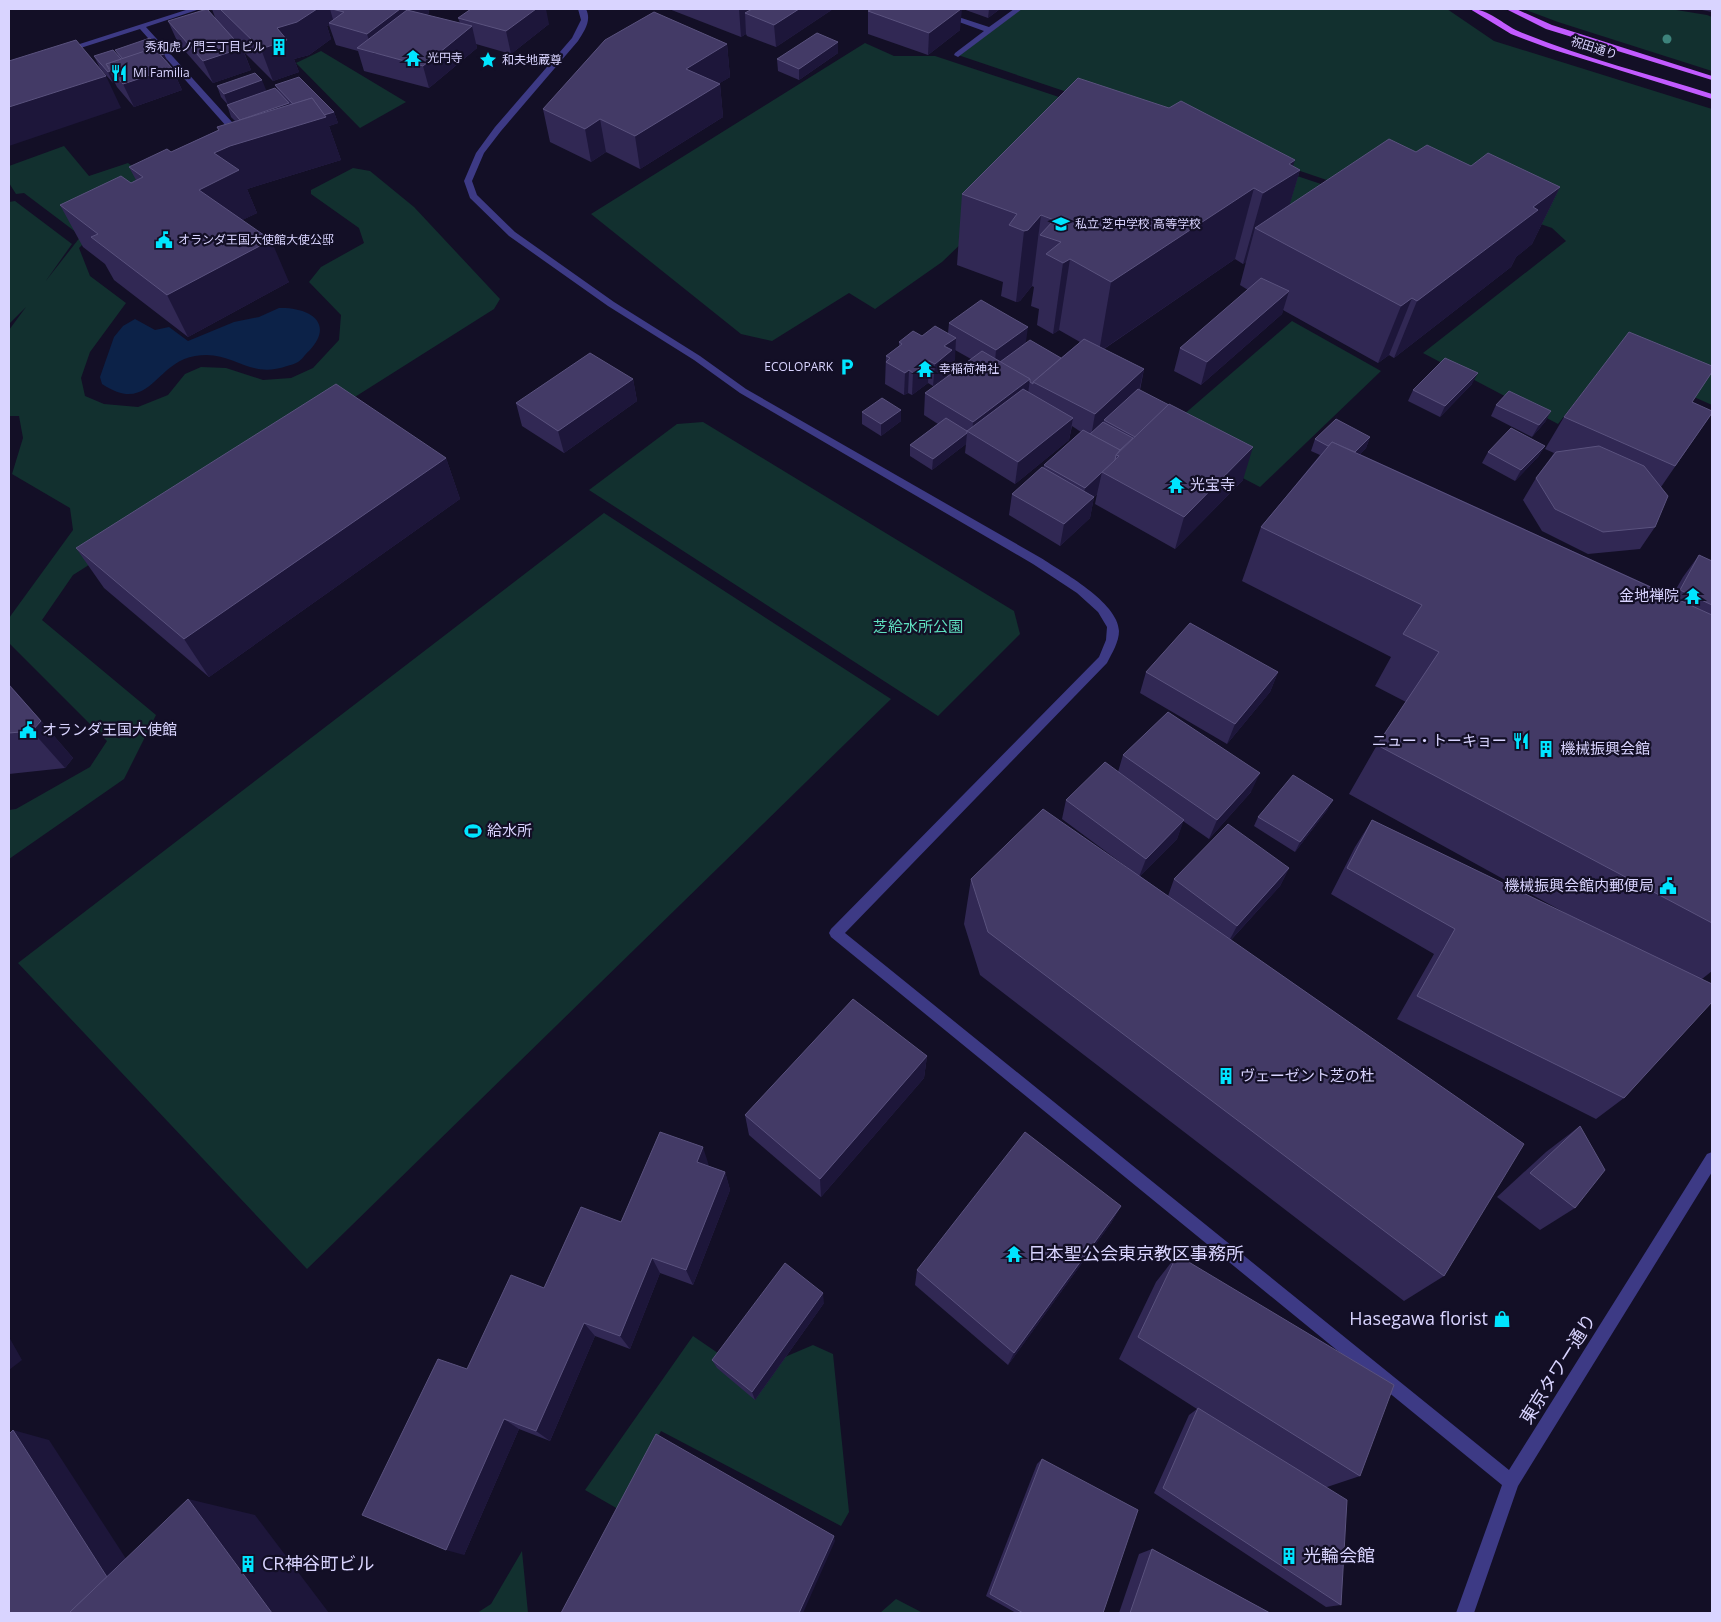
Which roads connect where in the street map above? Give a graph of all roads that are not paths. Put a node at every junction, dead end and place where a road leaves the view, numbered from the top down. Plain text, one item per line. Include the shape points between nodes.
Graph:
1 (196, 9) edge
2 (582, 9) edge
3 (927, 9) edge
4 (1018, 9) edge
5 (1474, 9) edge
6 (1510, 9) edge
7 (141, 26) junction
8 (989, 30) junction
9 (56, 53) edge
10 (958, 55) dead end
11 (1712, 78) edge
12 (1712, 97) edge
13 (238, 134) edge
14 (1712, 1159) edge
15 (1511, 1482) junction
16 (1465, 1613) edge

1 - 7 street
2 - 15 street via 586,17 575,39 498,129 473,166 468,181 473,196 512,234 742,391 1037,561 1107,613 1114,628 1103,660 836,933
3 - 8 street
4 - 8 street
5 - 12 main road, 祝田通り via 1514,32 1554,47
6 - 11 main road, 祝田通り via 1549,26
7 - 9 street
7 - 13 street
8 - 10 street
14 - 15 street, 東京タワー通り
15 - 16 street, 東京タワー通り

